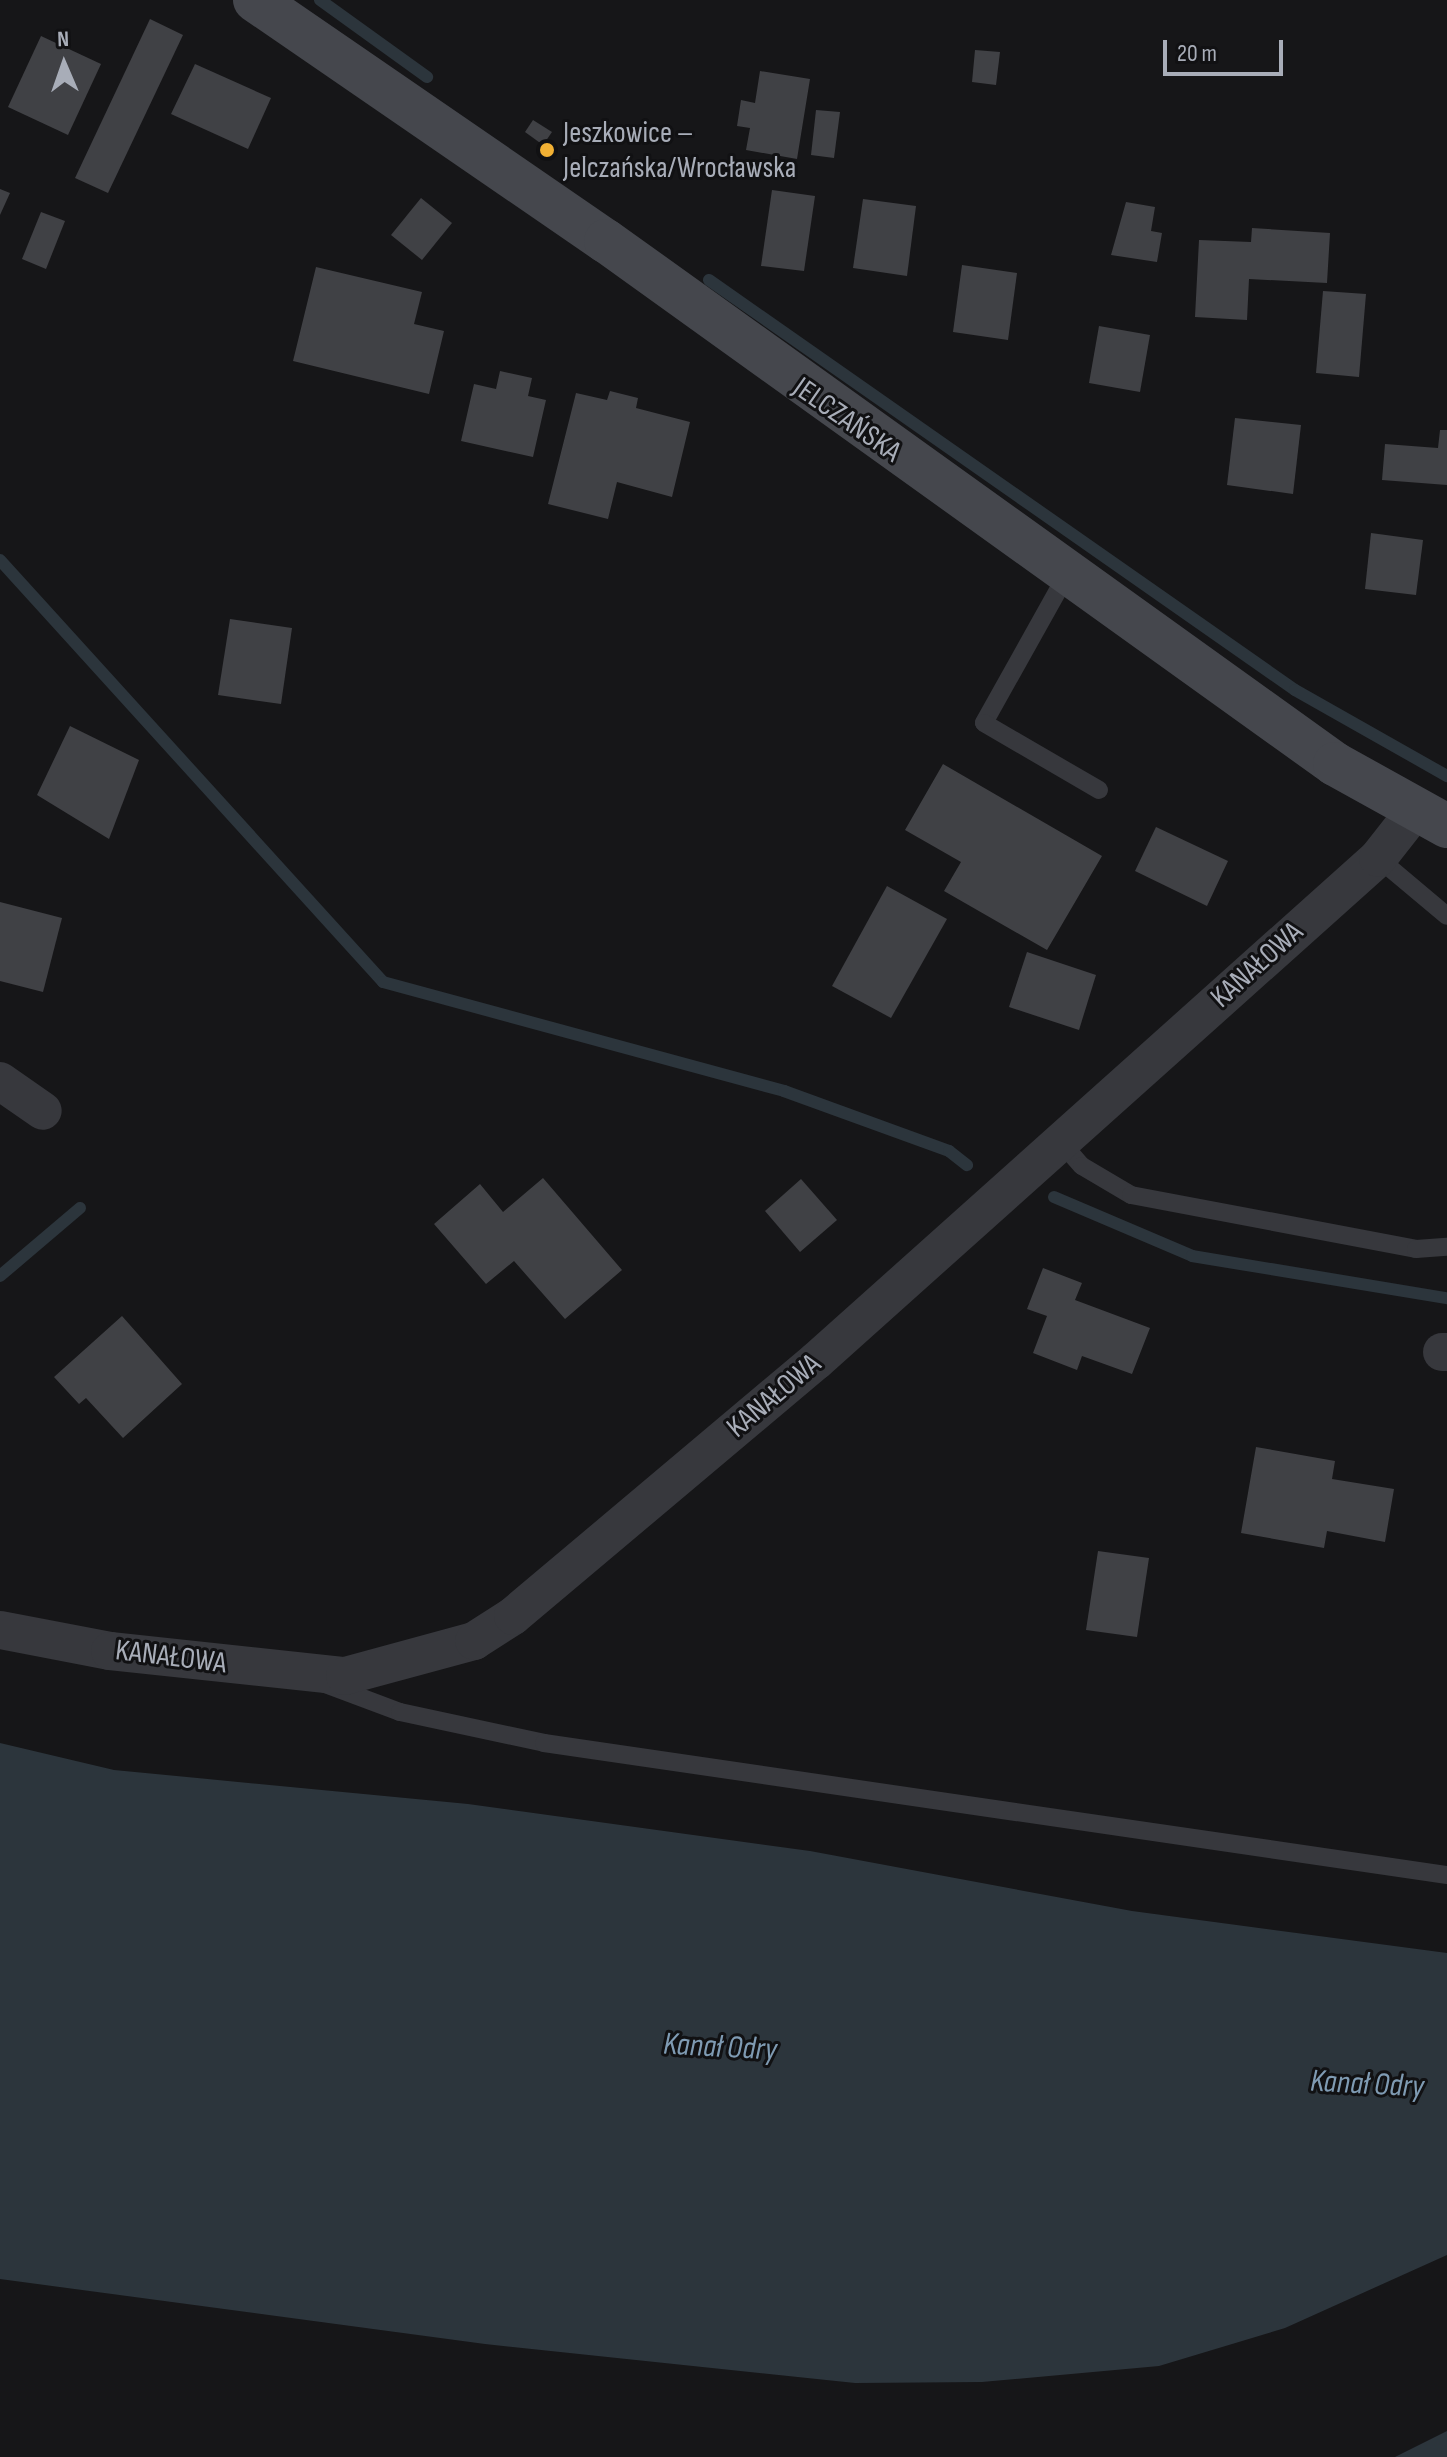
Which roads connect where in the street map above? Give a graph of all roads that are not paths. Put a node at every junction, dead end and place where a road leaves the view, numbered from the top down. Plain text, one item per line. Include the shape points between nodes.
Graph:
1 (255, 0) edge
2 (1066, 576) junction
3 (1099, 790) dead end
4 (1431, 819) edge
5 (1378, 858) junction
6 (1447, 916) edge
7 (0, 1081) edge
8 (43, 1111) dead end
9 (1060, 1141) junction
10 (1447, 1247) edge
11 (0, 1630) edge
12 (308, 1674) junction
13 (1447, 1875) edge

1 - 2 main road, JELCZAŃSKA via 606,241
2 - 3 lane via 984,723
2 - 4 main road, JELCZAŃSKA via 1335,764
4 - 5 street, KANAŁOWA
5 - 6 lane
5 - 9 street, KANAŁOWA
7 - 8 street
9 - 10 lane via 1082,1166 1131,1195 1416,1249
9 - 12 street, KANAŁOWA via 816,1361 513,1616 474,1641 407,1663 345,1676
11 - 12 street, KANAŁOWA
12 - 13 lane via 343,1696 544,1743

